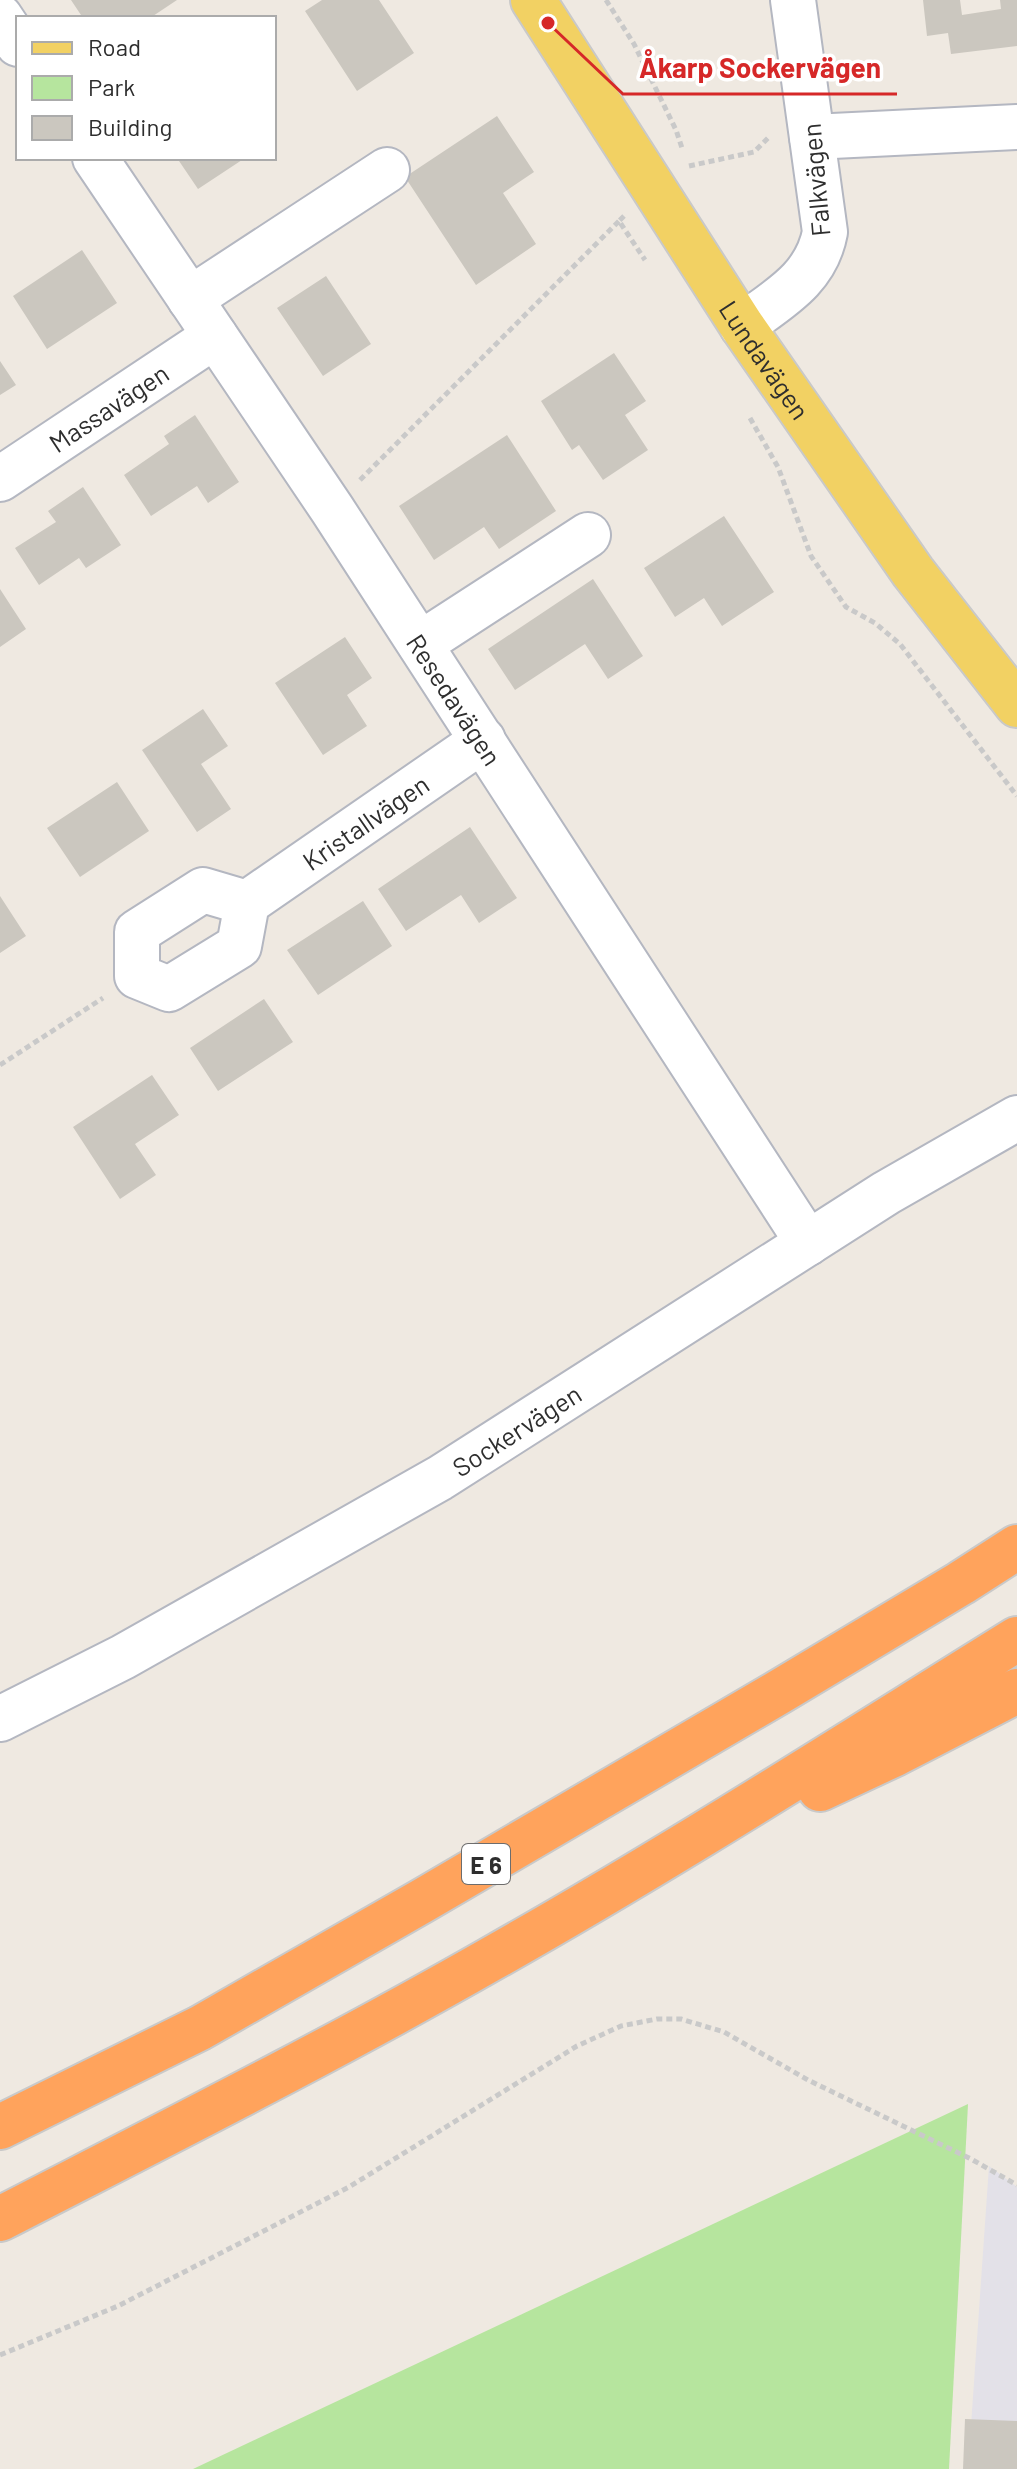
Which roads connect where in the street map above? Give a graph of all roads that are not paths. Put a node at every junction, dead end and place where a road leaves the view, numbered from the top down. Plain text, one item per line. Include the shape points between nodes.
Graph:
1 (533, 0) edge
2 (793, 0) edge
3 (0, 17) edge
4 (16, 41) edge
5 (1017, 127) edge
6 (791, 136) junction
7 (96, 160) edge
8 (387, 170) dead end
9 (190, 299) junction
10 (742, 326) junction
11 (215, 336) junction
12 (0, 479) edge
13 (588, 535) dead end
14 (420, 644) junction
15 (1017, 705) edge
16 (483, 740) junction
17 (247, 903) junction
18 (1017, 1118) edge
19 (808, 1243) junction
20 (1017, 1544) edge
21 (1017, 1639) edge
22 (1017, 1691) edge
23 (0, 1719) edge
24 (643, 1870) junction
25 (0, 2127) edge
26 (0, 2219) edge

1 - 10 main road, Lundavägen
2 - 6 street, Falkvägen
3 - 4 street
5 - 6 street
6 - 10 street, Falkvägen via 824,213 821,250 796,286
7 - 9 street, Resedavägen
8 - 9 street
9 - 11 street, Resedavägen
10 - 15 main road, Lundavägen via 913,572
11 - 12 street, Massavägen
11 - 14 street, Resedavägen
13 - 14 street
14 - 16 street, Resedavägen
16 - 17 street, Kristallvägen
16 - 19 street, Resedavägen
17 - 17 street via 203,890 137,932 137,976 169,989 239,946
18 - 19 street, Sockervägen
19 - 23 street, Sockervägen via 440,1478 123,1657
20 - 25 highway, E 6 via 961,1583 422,1901 200,2028
21 - 24 highway
22 - 24 highway via 895,1754
24 - 26 highway via 259,2087

